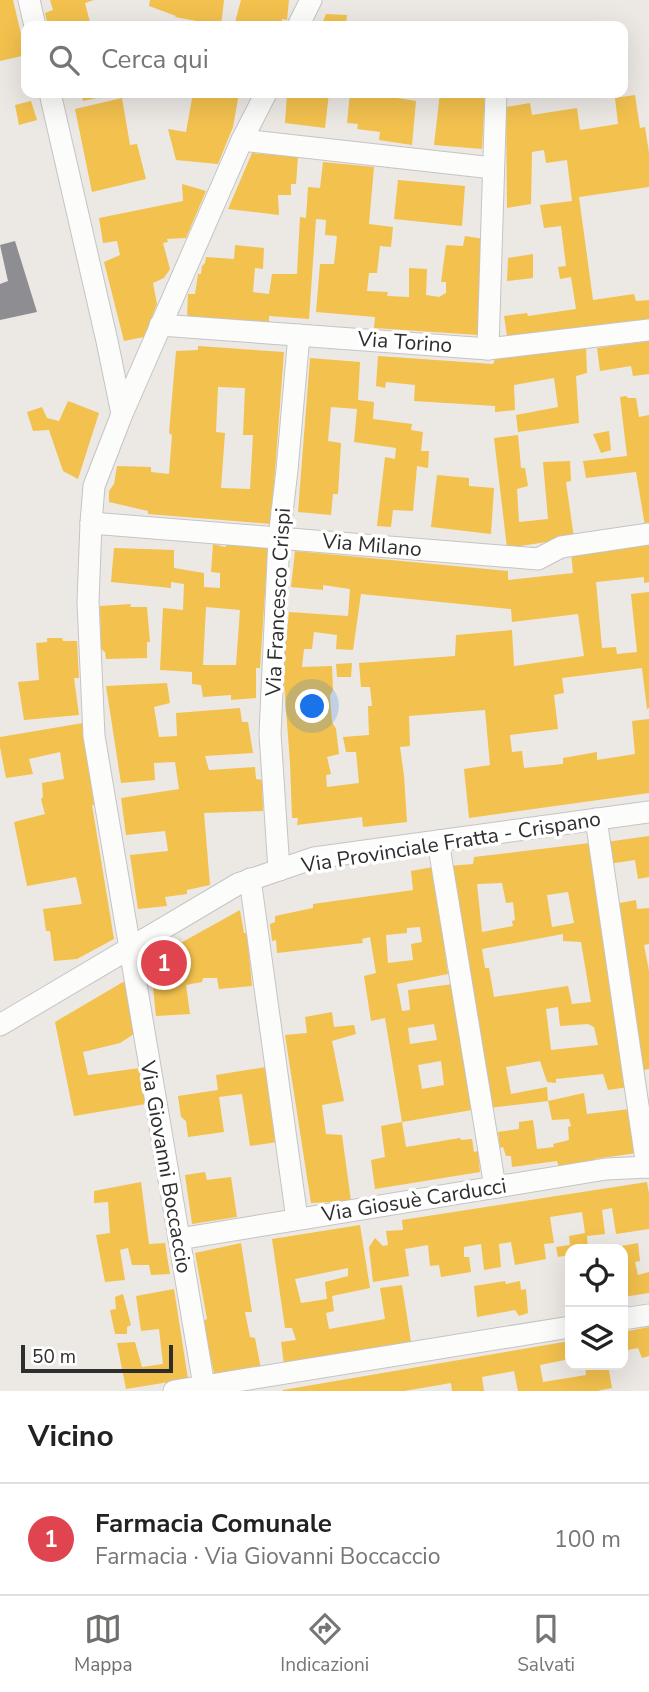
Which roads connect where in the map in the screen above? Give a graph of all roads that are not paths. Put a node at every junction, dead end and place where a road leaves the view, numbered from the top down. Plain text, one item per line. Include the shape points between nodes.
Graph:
1 (29, 0) edge
2 (311, 0) edge
3 (34, 21) edge
4 (300, 21) edge
5 (51, 98) edge
6 (263, 98) edge
7 (496, 98) edge
8 (242, 140) junction
9 (493, 168) junction
10 (160, 325) junction
11 (649, 330) edge
12 (299, 335) junction
13 (488, 349) junction
14 (122, 414) junction
15 (91, 523) junction
16 (649, 534) edge
17 (279, 538) junction
18 (649, 812) edge
19 (596, 819) junction
20 (438, 841) junction
21 (279, 870) junction
22 (250, 880) junction
23 (131, 947) junction
24 (0, 1025) edge
25 (648, 1167) edge
26 (495, 1187) junction
27 (297, 1219) junction
28 (179, 1239) junction
29 (649, 1315) edge
30 (628, 1318) edge
31 (565, 1328) edge
32 (204, 1386) junction
33 (174, 1391) edge

1 - 3 street
2 - 4 street
5 - 14 street
6 - 8 street, Via Giovanni Boccaccio
7 - 9 street
8 - 9 street
8 - 10 street, Via Giovanni Boccaccio
9 - 13 street
10 - 12 street, Via Torino
10 - 14 street, Via Giovanni Boccaccio
11 - 13 street, Via Torino
12 - 13 street, Via Torino
12 - 17 street, Via Francesco Crispi
14 - 15 street, Via Giovanni Boccaccio via 94,486
15 - 17 street, Via Milano
15 - 23 street, Via Giovanni Boccaccio via 88,602 94,736
16 - 17 street, Via Milano via 561,547 538,559
17 - 21 street, Via Francesco Crispi via 271,734
18 - 19 street, Via Provinciale Fratta - Crispano
19 - 20 street, Via Provinciale Fratta - Crispano
19 - 25 street
20 - 21 street, Via Provinciale Fratta - Crispano via 314,858
20 - 26 street
21 - 22 street, Via Provinciale Fratta - Crispano
22 - 23 street, Via Provinciale Fratta - Crispano
22 - 27 street
23 - 24 street, Via Provinciale Fratta - Crispano
23 - 28 street, Via Giovanni Boccaccio
25 - 26 street, Via Giosuè Carducci
26 - 27 street, Via Giosuè Carducci
27 - 28 street, Via Giosuè Carducci
28 - 32 street, Via Giovanni Boccaccio
29 - 30 street
31 - 32 street
32 - 33 street

